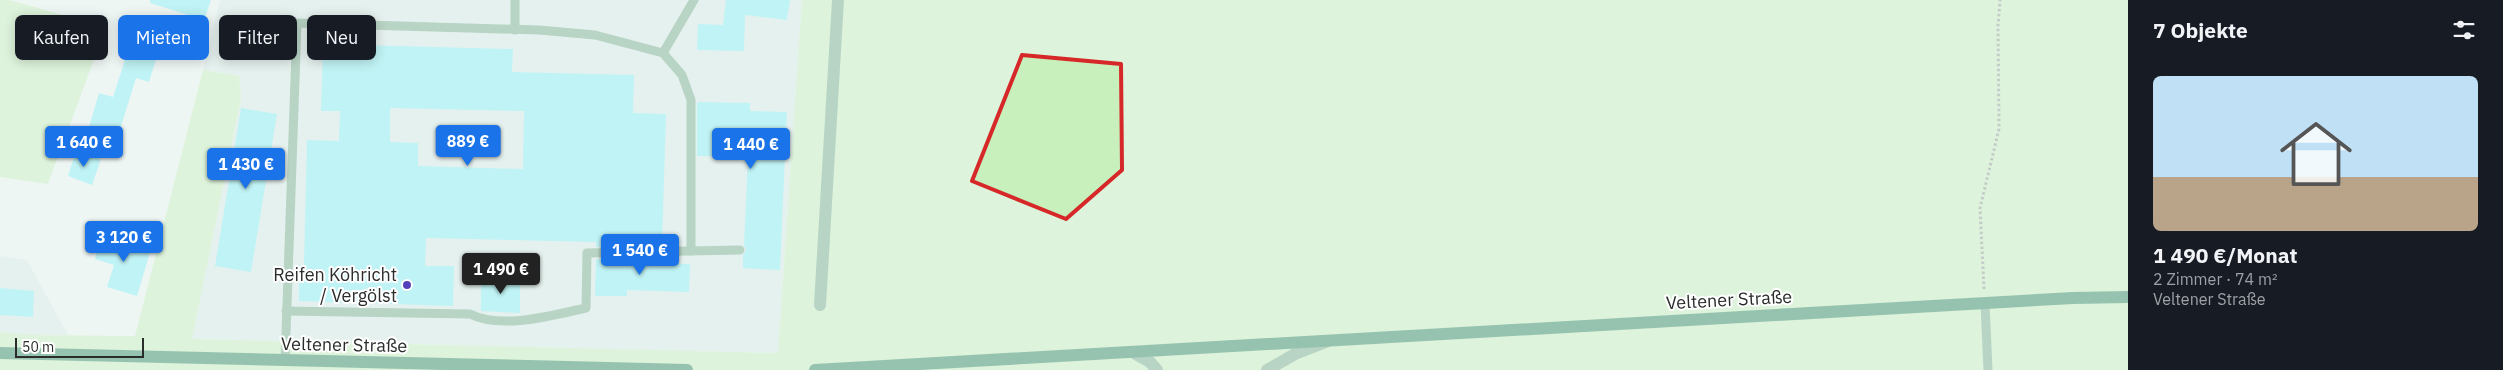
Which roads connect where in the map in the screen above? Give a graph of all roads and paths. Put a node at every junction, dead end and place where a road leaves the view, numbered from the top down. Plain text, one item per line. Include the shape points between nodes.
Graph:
1 (515, 0) edge
2 (694, 0) edge
3 (838, 0) edge
4 (2000, 0) edge
5 (514, 30) junction
6 (663, 54) junction
7 (740, 250) dead end
8 (691, 251) junction
9 (2128, 297) edge
10 (1985, 303) junction
11 (820, 305) dead end
12 (286, 311) junction
13 (1332, 340) junction
14 (0, 353) edge
15 (1134, 353) junction
16 (285, 361) junction
17 (687, 370) edge
18 (815, 370) edge
19 (1156, 370) edge
20 (1267, 370) edge
21 (1988, 370) edge

1 - 5 lane
2 - 6 lane
3 - 11 street
4 - 10 path via 1999,129 1980,208
5 - 6 lane via 595,34
5 - 12 lane via 297,23
6 - 8 lane via 682,75 691,100
7 - 8 lane
8 - 12 lane via 587,253 586,308 530,319 481,320 470,314
9 - 10 main road, Veltener Straße
10 - 13 main road, Veltener Straße
10 - 21 lane
12 - 16 lane
13 - 15 main road, Veltener Straße
13 - 20 street via 1295,354
14 - 16 main road, Veltener Straße
15 - 18 main road, Veltener Straße
15 - 19 street via 1150,362
16 - 17 main road, Veltener Straße

